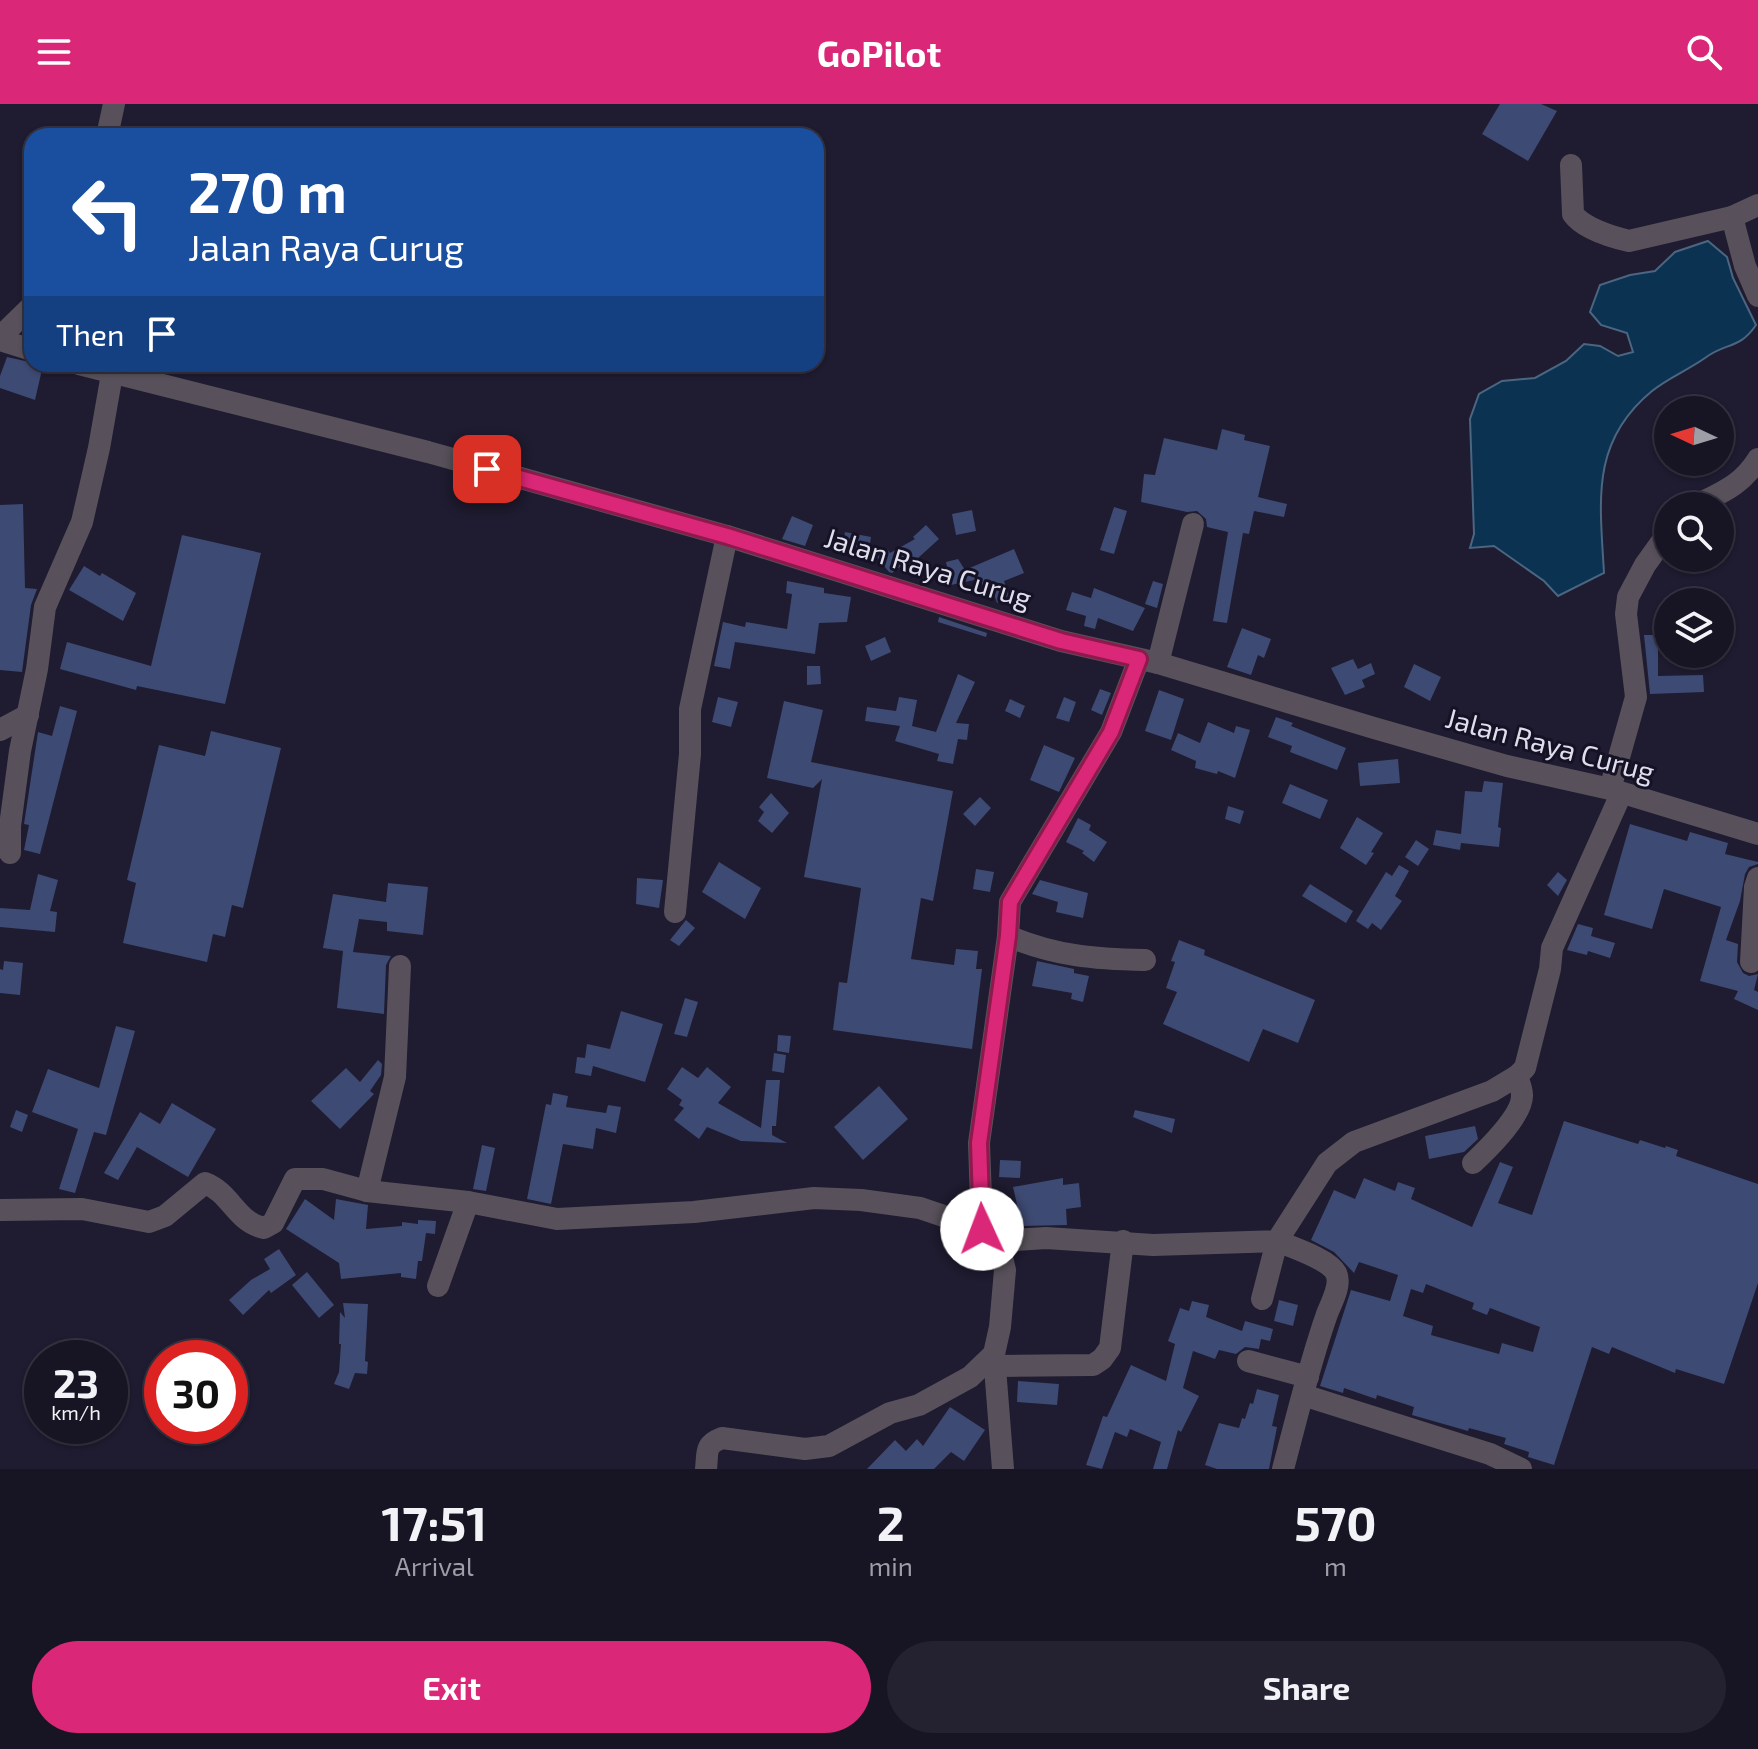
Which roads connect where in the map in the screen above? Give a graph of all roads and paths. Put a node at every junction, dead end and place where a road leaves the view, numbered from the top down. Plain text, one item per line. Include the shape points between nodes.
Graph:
1 (114, 104) edge
2 (109, 128) edge
3 (1571, 165) dead end
4 (1758, 205) edge
5 (1732, 217) junction
6 (1758, 296) edge
7 (24, 314) edge
8 (0, 338) edge
9 (24, 347) edge
10 (105, 372) edge
11 (112, 374) junction
12 (1758, 459) edge
13 (1722, 492) edge
14 (1193, 524) dead end
15 (727, 536) junction
16 (1654, 552) edge
17 (1148, 661) junction
18 (28, 715) junction
19 (0, 730) edge
20 (1616, 791) junction
21 (1758, 834) edge
22 (10, 853) dead end
23 (1758, 878) edge
24 (675, 912) dead end
25 (1008, 936) junction
26 (1145, 960) dead end
27 (1751, 962) dead end
28 (400, 966) dead end
29 (1517, 1076) junction
30 (1473, 1163) dead end
31 (367, 1191) junction
32 (468, 1202) junction
33 (0, 1210) edge
34 (990, 1235) junction
35 (1123, 1241) junction
36 (1277, 1241) junction
37 (438, 1286) dead end
38 (1262, 1299) dead end
39 (995, 1360) junction
40 (1248, 1361) dead end
41 (1306, 1386) junction
42 (706, 1469) edge
43 (1003, 1469) edge
44 (1283, 1469) edge
45 (1521, 1469) edge

1 - 2 street
3 - 5 street via 1573,214 1618,238 1629,241
4 - 5 street
5 - 6 street
7 - 8 street
8 - 9 street
10 - 11 street, Jalan Raya Curug
11 - 15 street, Jalan Raya Curug via 428,452
11 - 18 street via 82,522 45,607
12 - 13 street via 1748,475
14 - 17 street
15 - 17 street, Jalan Raya Curug via 1061,641
15 - 24 street via 690,709
16 - 20 street via 1628,597 1636,697
17 - 20 street, Jalan Raya Curug via 1507,766
17 - 25 street via 1010,902
18 - 19 street
18 - 22 street
20 - 21 street, Jalan Raya Curug
20 - 29 street via 1552,948 1525,1068
23 - 27 street
25 - 26 street via 1076,957
25 - 34 street via 979,1143
28 - 31 street via 395,1077
29 - 30 street via 1521,1104
29 - 36 street via 1492,1091 1354,1142 1327,1163
31 - 32 street
31 - 33 street via 323,1179 295,1179 273,1223 264,1228 243,1220 226,1196 205,1183 165,1216 149,1222 82,1209
32 - 34 street via 557,1219 694,1212 814,1198 861,1200 920,1208
32 - 37 street
34 - 35 street
34 - 39 street via 1005,1270
35 - 36 street
35 - 39 street via 1110,1348 1102,1359 1093,1365
36 - 38 street
36 - 41 street via 1316,1258 1337,1275
39 - 42 street via 919,1405 890,1413 829,1446 805,1449 722,1438 711,1442
39 - 43 street
40 - 41 street
41 - 44 street
41 - 45 street

